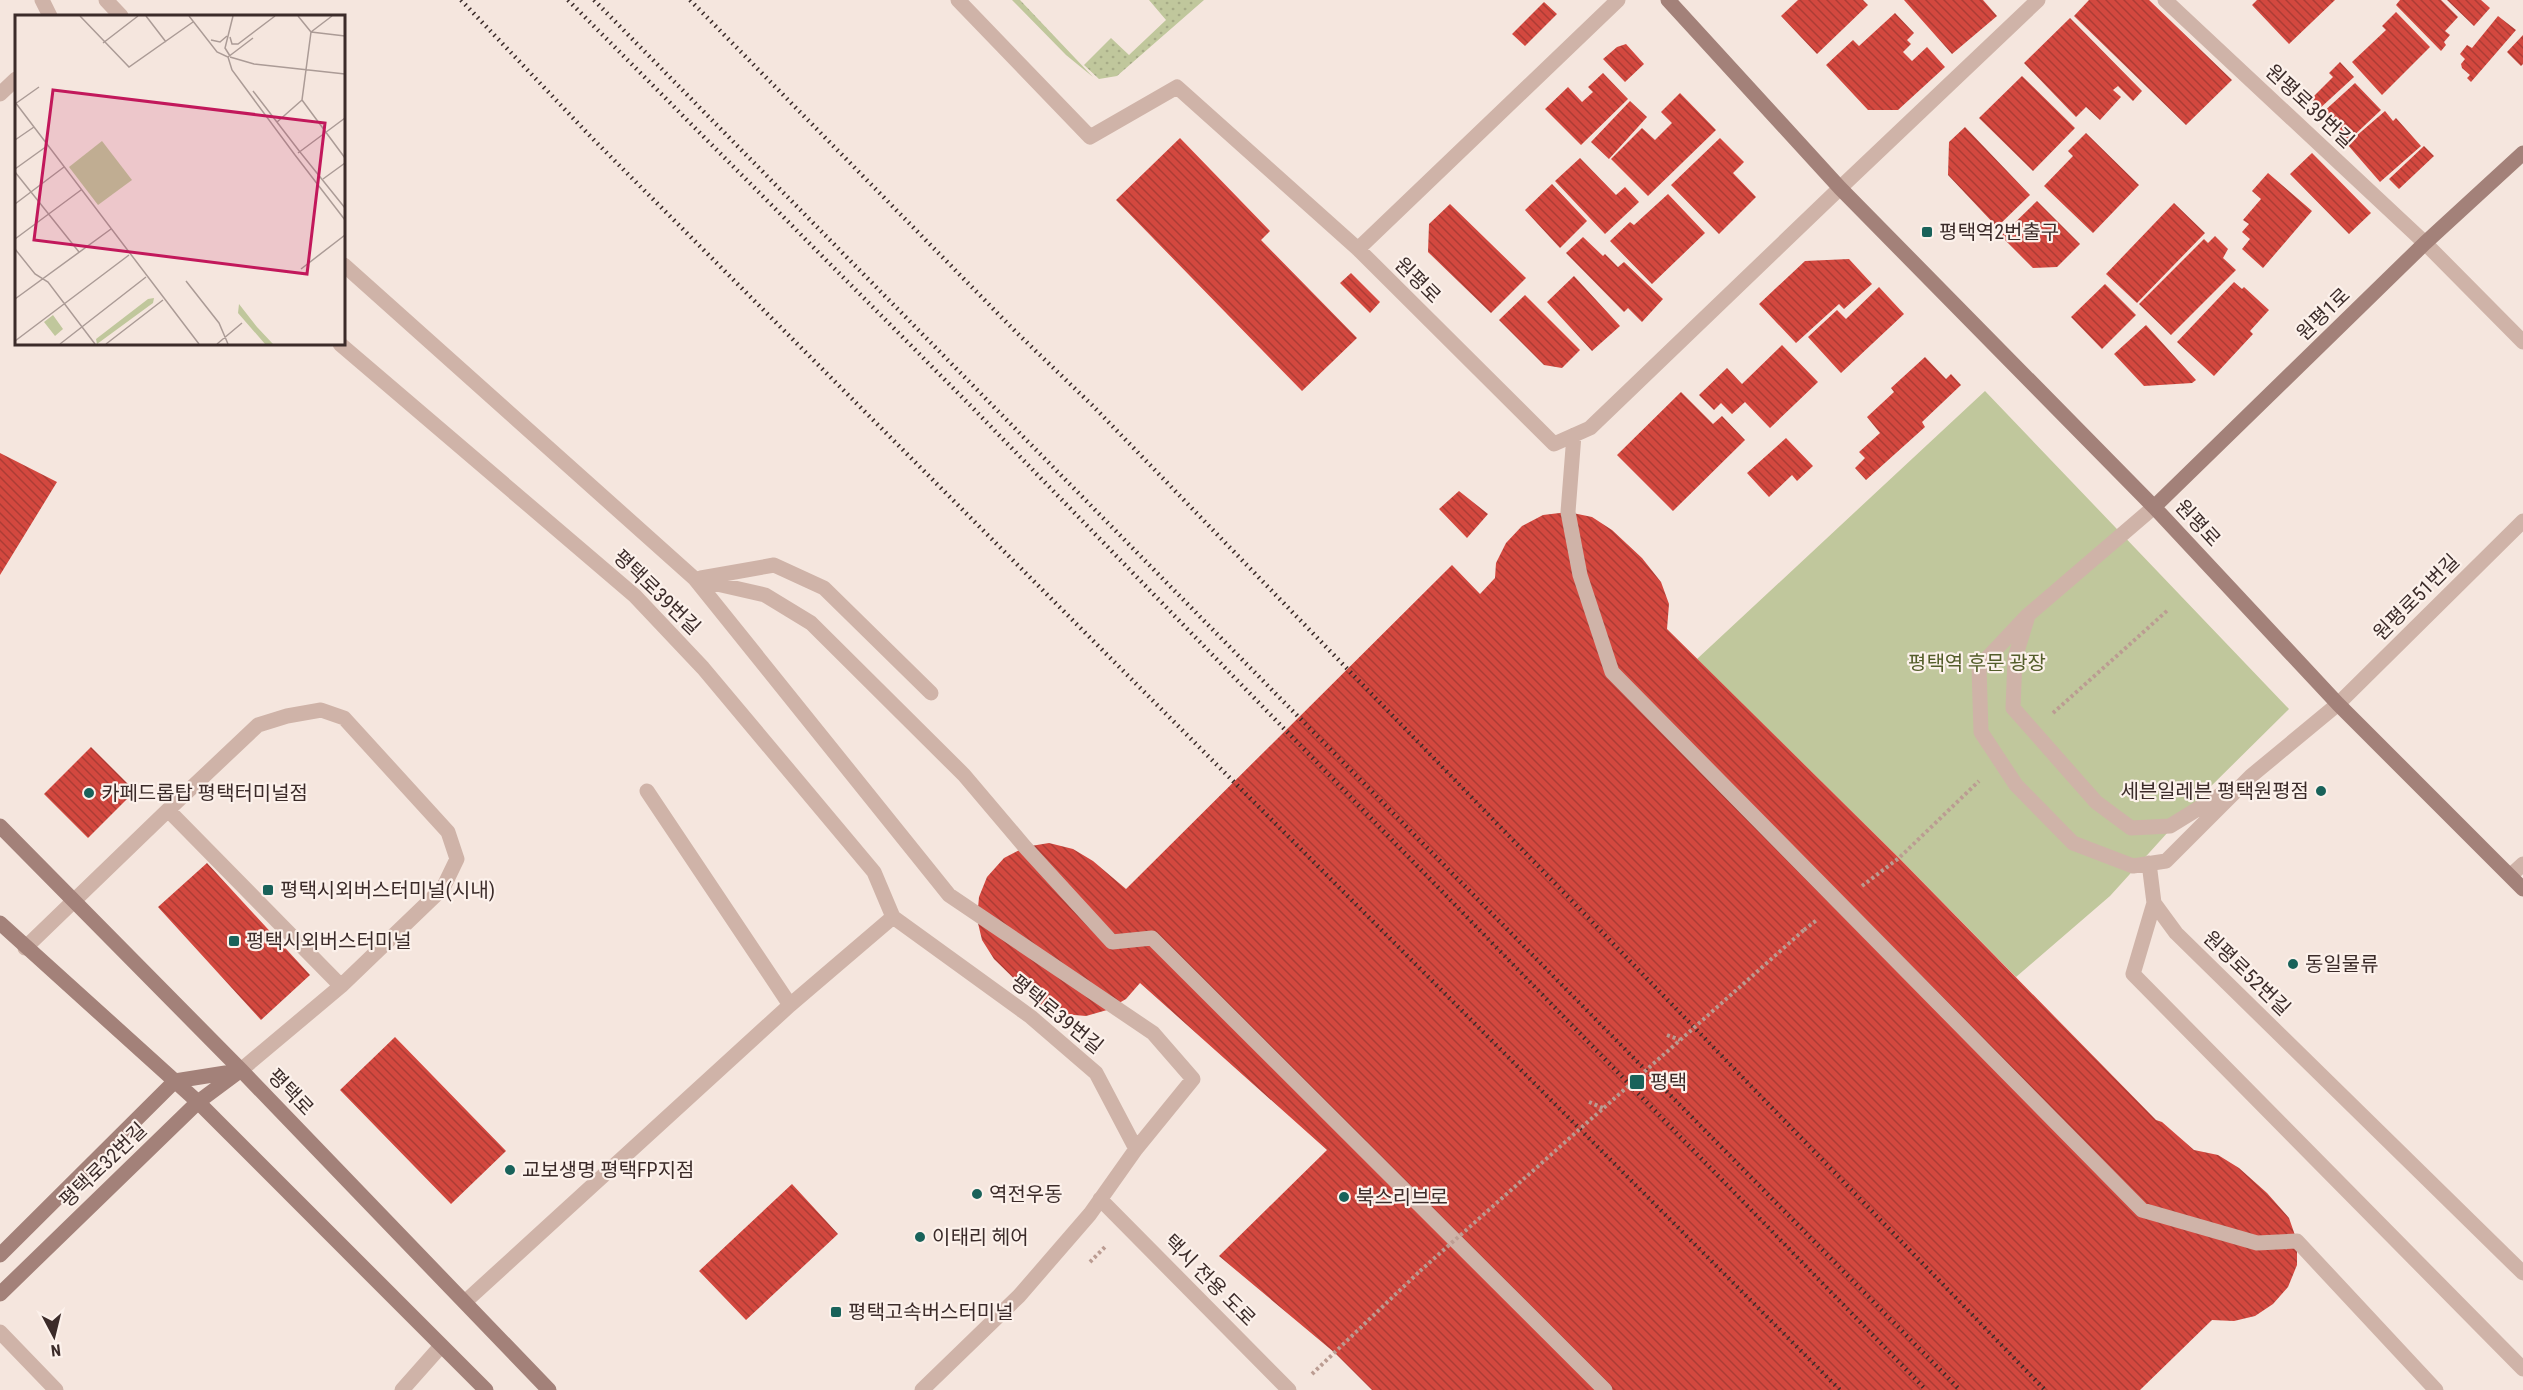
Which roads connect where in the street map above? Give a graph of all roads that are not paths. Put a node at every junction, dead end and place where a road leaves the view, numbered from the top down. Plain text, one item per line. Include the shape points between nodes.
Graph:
1 (42, 0) edge
2 (106, 0) edge
3 (958, 0) edge
4 (1618, 0) edge
5 (1668, 0) edge
6 (2038, 0) edge
7 (2165, 0) edge
8 (50, 15) edge
9 (120, 15) edge
10 (15, 80) edge
11 (0, 94) edge
12 (2523, 153) edge
13 (1840, 188) junction
14 (2425, 243) junction
15 (1358, 249) junction
16 (345, 266) edge
17 (2523, 342) edge
18 (341, 345) edge
19 (1574, 435) junction
20 (2154, 507) junction
21 (2523, 521) edge
22 (695, 579) junction
23 (2027, 616) junction
24 (931, 693) dead end
25 (2338, 704) junction
26 (2250, 776) junction
27 (647, 791) dead end
28 (168, 810) junction
29 (3, 835) edge
30 (2149, 863) junction
31 (2523, 864) edge
32 (2511, 875) junction
33 (2523, 889) edge
34 (72, 901) junction
35 (2154, 903) junction
36 (893, 917) junction
37 (0, 923) edge
38 (26, 948) junction
39 (341, 986) junction
40 (790, 1005) junction
41 (241, 1070) junction
42 (175, 1082) junction
43 (198, 1102) junction
44 (1136, 1149) junction
45 (1100, 1199) junction
46 (0, 1256) edge
47 (2523, 1273) edge
48 (0, 1294) edge
49 (466, 1301) junction
50 (0, 1332) edge
51 (441, 1346) junction
52 (2523, 1369) edge
53 (56, 1390) edge
54 (402, 1390) edge
55 (486, 1390) edge
56 (549, 1390) edge
57 (922, 1390) edge
58 (1289, 1390) edge
59 (1605, 1390) edge
60 (2436, 1390) edge

1 - 8 street
2 - 9 street
3 - 15 street, 원평로 via 1090,137 1177,87
4 - 15 street
5 - 13 street, 원평로
6 - 13 street
7 - 14 street, 원평로39번길
10 - 11 street
12 - 14 street, 원평1로
13 - 19 street, 원평로 via 1590,428
13 - 20 street, 원평로
14 - 17 street, 원평로39번길
14 - 20 street, 원평1로
15 - 19 street, 원평로 via 1554,444
16 - 22 street
18 - 36 street, 평택로39번길 via 635,596 703,668 874,872
19 - 60 street via 1568,512 1580,575 1612,672 2142,1210 2257,1243 2297,1240
20 - 23 street
20 - 25 street, 원평로
21 - 25 street, 원평로51번길
22 - 24 street via 774,564 824,588
22 - 44 street via 950,895 1153,1033 1193,1079
22 - 59 street via 765,595 811,623 964,775 1112,942 1152,938
23 - 26 street via 2015,658 2013,708 2096,802 2131,828 2170,826
23 - 30 street via 1979,667 1981,732 2016,785 2073,843 2133,866
25 - 26 street
25 - 32 street, 원평로
26 - 30 street via 2166,861
27 - 40 street
28 - 34 street
28 - 39 street
28 - 39 street via 258,726 321,710 344,718 448,832 457,859 443,888
29 - 34 street, 평택로
30 - 35 street, 원평로52번길
31 - 32 street
32 - 33 street, 원평로
34 - 38 street
34 - 41 street, 평택로
35 - 47 street, 원평로52번길 via 2176,933
35 - 52 street via 2133,974
36 - 40 street
36 - 44 street, 평택로39번길 via 1031,1017 1096,1073
37 - 38 street
38 - 42 street
39 - 41 street
40 - 49 street
41 - 42 street
41 - 43 street, 평택로32번길
41 - 49 street, 평택로
42 - 43 street
42 - 46 street
43 - 48 street, 평택로32번길
43 - 51 street
44 - 45 street
45 - 57 street via 1019,1296
45 - 58 street, 택시 전용 도로
49 - 56 street, 평택로
50 - 53 street
51 - 54 street
51 - 55 street

